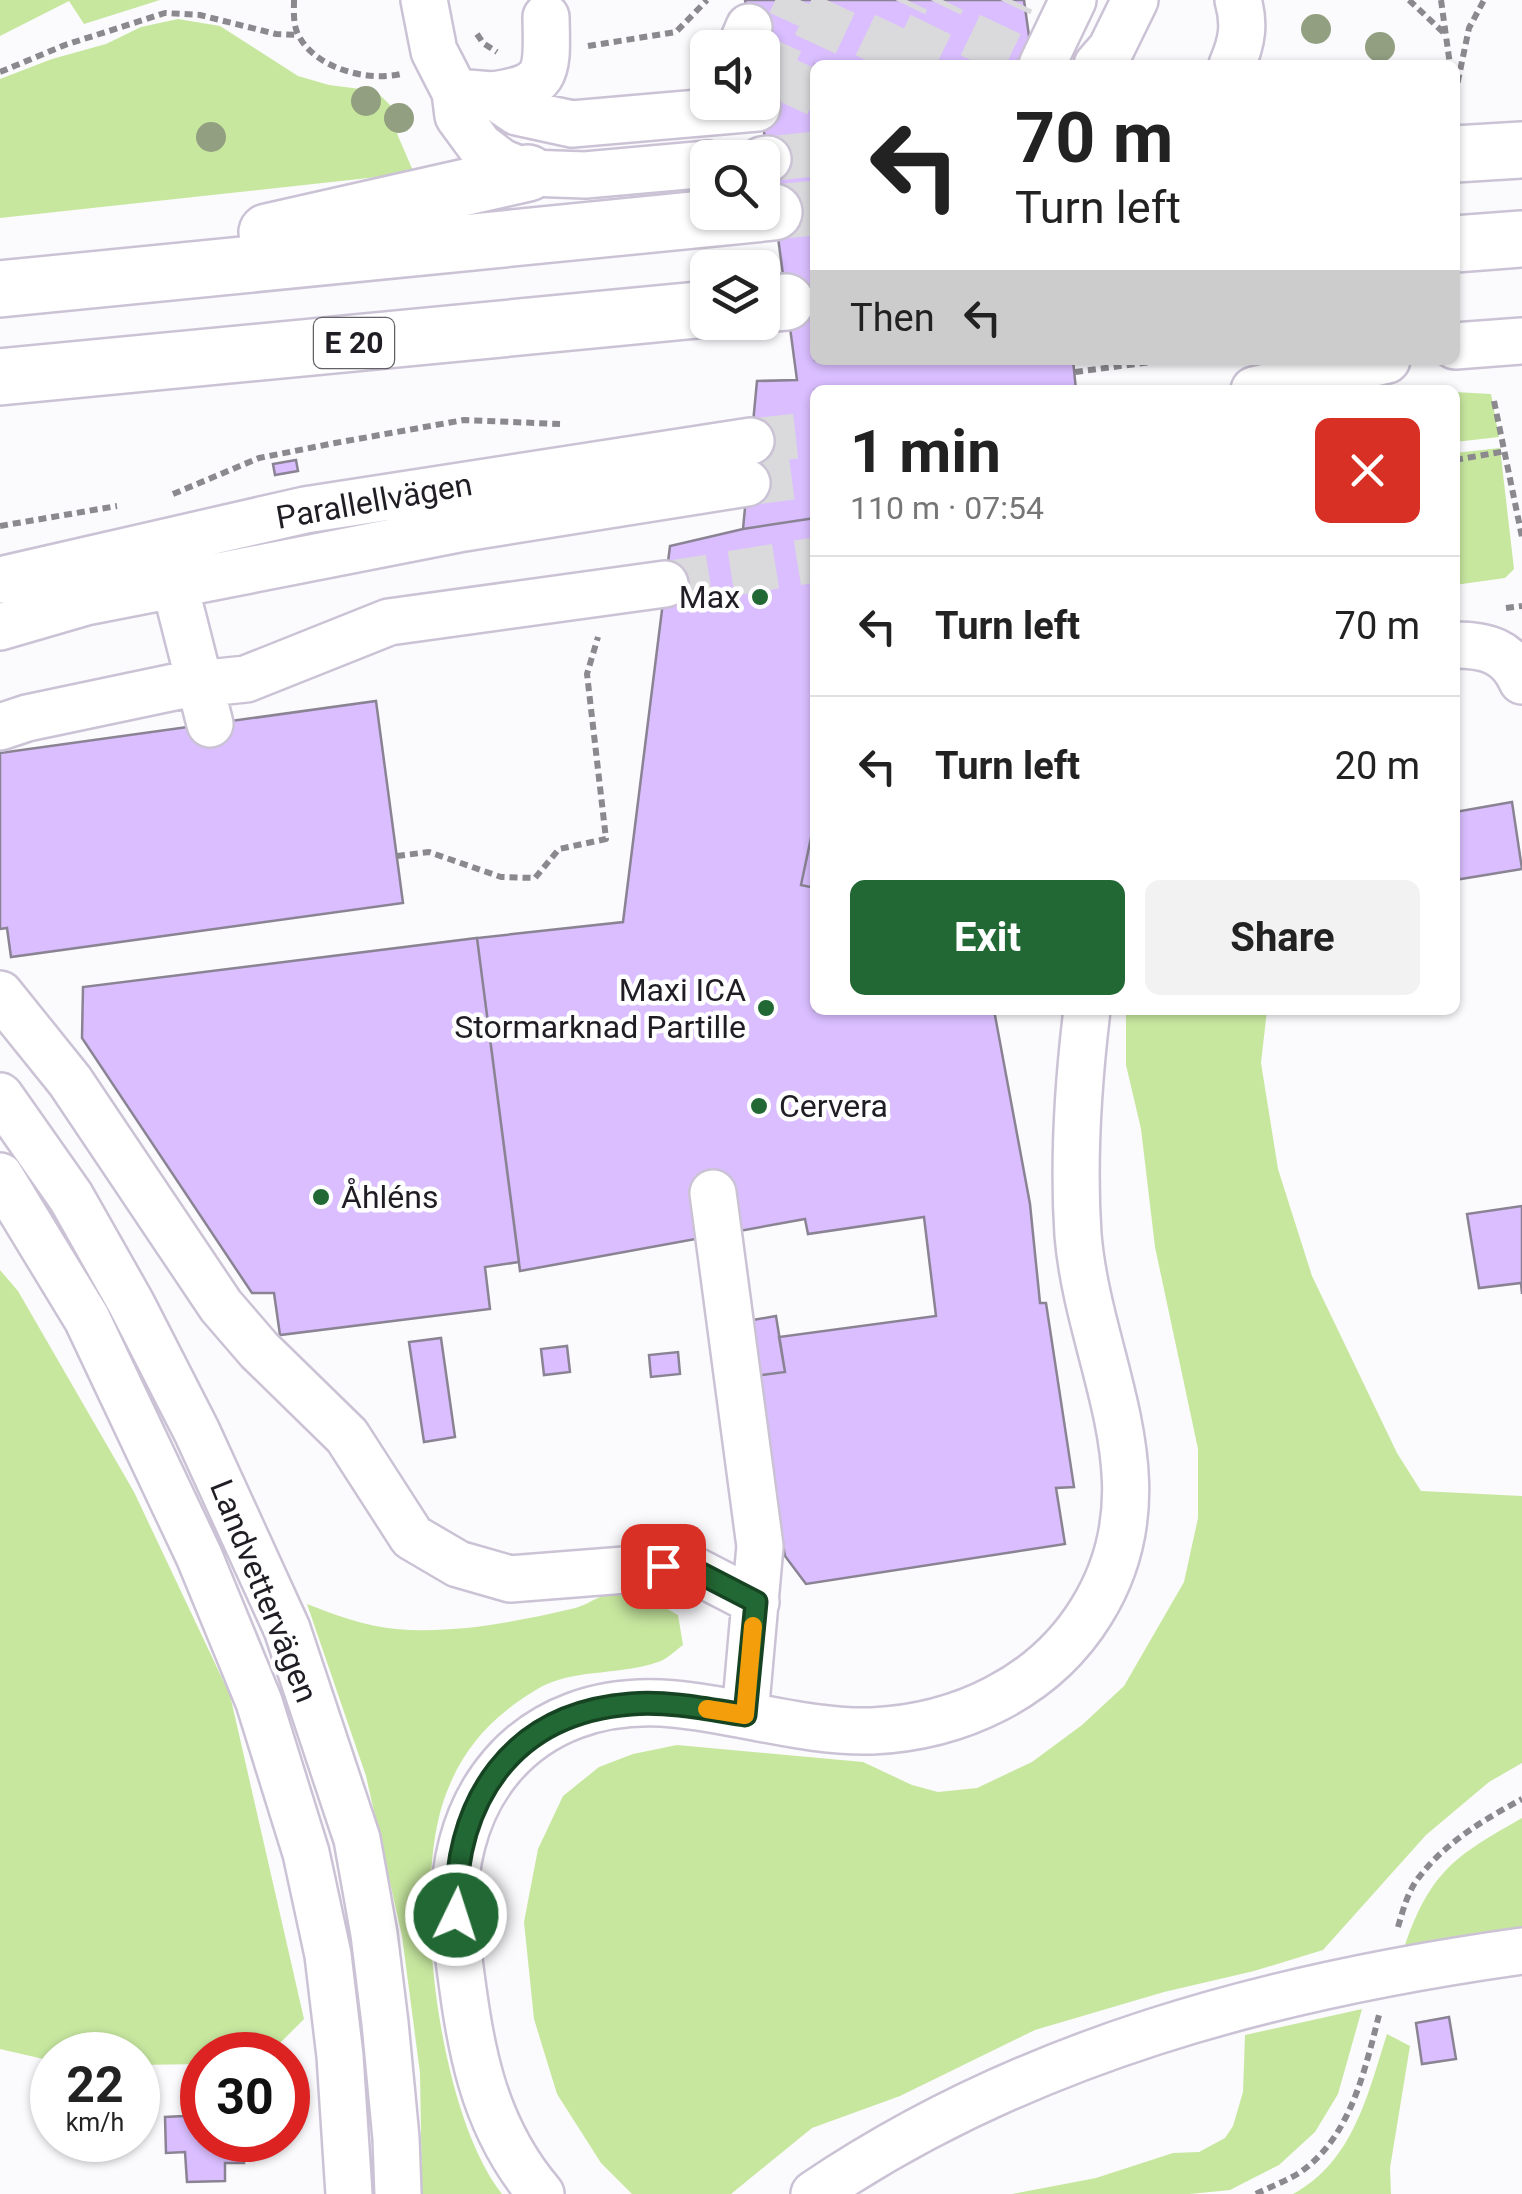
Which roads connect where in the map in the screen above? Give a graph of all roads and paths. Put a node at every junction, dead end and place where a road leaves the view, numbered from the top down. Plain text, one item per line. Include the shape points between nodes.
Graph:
1 (294, 0) edge
2 (424, 0) edge
3 (708, 0) edge
4 (1072, 0) edge
5 (1107, 0) edge
6 (1135, 0) edge
7 (1238, 0) edge
8 (1409, 0) edge
9 (1441, 0) edge
10 (1484, 0) edge
11 (473, 29) dead end
12 (1037, 32) edge
13 (298, 35) junction
14 (1446, 35) junction
15 (546, 36) junction
16 (1080, 60) edge
17 (1101, 60) edge
18 (1233, 60) edge
19 (1449, 60) edge
20 (1460, 71) edge
21 (0, 72) edge
22 (406, 73) dead end
23 (474, 94) junction
24 (690, 112) edge
25 (1522, 150) edge
26 (1460, 154) edge
27 (690, 166) edge
28 (528, 173) junction
29 (690, 189) edge
30 (1522, 239) edge
31 (1460, 244) edge
32 (89, 280) junction
33 (0, 290) edge
34 (690, 311) edge
35 (1522, 341) edge
36 (1460, 346) edge
37 (1128, 365) edge
38 (1370, 365) edge
39 (1074, 372) dead end
40 (0, 377) edge
41 (1302, 385) edge
42 (1494, 401) dead end
43 (1506, 450) junction
44 (1460, 459) edge
45 (578, 468) junction
46 (160, 497) dead end
47 (130, 504) dead end
48 (0, 526) edge
49 (1522, 537) edge
50 (170, 564) junction
51 (0, 580) edge
52 (665, 584) tunnel mouth
53 (601, 592) junction
54 (0, 627) edge
55 (1460, 645) edge
56 (1522, 681) edge
57 (205, 704) junction
58 (0, 728) edge
59 (396, 856) dead end
60 (0, 994) edge
61 (1087, 1015) edge
62 (0, 1096) edge
63 (0, 1176) edge
64 (713, 1193) dead end
65 (756, 1602) junction
66 (745, 1715) junction
67 (1522, 1799) edge
68 (1397, 1932) dead end
69 (1522, 1951) edge
70 (1380, 2009) dead end
71 (349, 2194) edge
72 (398, 2194) edge
73 (541, 2194) edge
74 (814, 2194) edge
75 (1256, 2194) edge

1 - 13 path
2 - 23 street via 434,51
3 - 15 path via 676,32
4 - 12 street
5 - 16 street
6 - 17 street
7 - 18 street via 1244,21
8 - 14 path
9 - 14 path
10 - 20 path via 1469,28
11 - 15 path via 496,52
13 - 21 path via 165,13
13 - 22 path via 328,64 384,78
14 - 19 path
15 - 23 street via 542,74 534,85
23 - 24 street via 572,124
23 - 28 street via 458,116 480,146
25 - 26 highway
27 - 28 street
28 - 32 highway via 271,232 170,248
29 - 32 highway
30 - 31 highway
32 - 33 highway
34 - 40 highway, E 20
35 - 36 street
37 - 39 path
38 - 41 street
42 - 43 path
43 - 44 path
43 - 49 path
45 - 46 path via 568,424 464,420 258,458
45 - 50 street, Parallellvägen via 305,510
45 - 50 street, Parallellvägen via 749,462 464,528
47 - 48 path
50 - 51 street, Parallellvägen
50 - 54 street, Parallellvägen via 86,602
50 - 57 street
52 - 53 street
53 - 57 street via 389,622 246,679
53 - 59 path via 603,619 588,674 606,840 559,848 535,878 501,877 429,852
55 - 56 street via 1497,651
57 - 58 street via 27,718
60 - 65 street via 70,1081 221,1306 347,1436 412,1537 444,1557 510,1579 663,1566 696,1571
61 - 66 street via 1079,1078 1078,1235 1126,1466 1114,1562 1093,1610 1064,1650 1017,1688 976,1709 870,1731
62 - 72 street, Landvettervägen via 71,1197 131,1303 287,1629 360,1858 385,2023
63 - 71 street, Landvettervägen via 87,1319 199,1556 259,1702 306,1853 328,1955
64 - 65 street via 760,1546
65 - 66 street
66 - 73 street via 672,1704 580,1713 537,1733 506,1758 469,1817 456,1937 476,2068 498,2129
67 - 68 path via 1475,1825 1420,1876
69 - 74 street via 1334,1984 1132,2037 991,2093
70 - 75 path via 1364,2072 1326,2150 1299,2173

